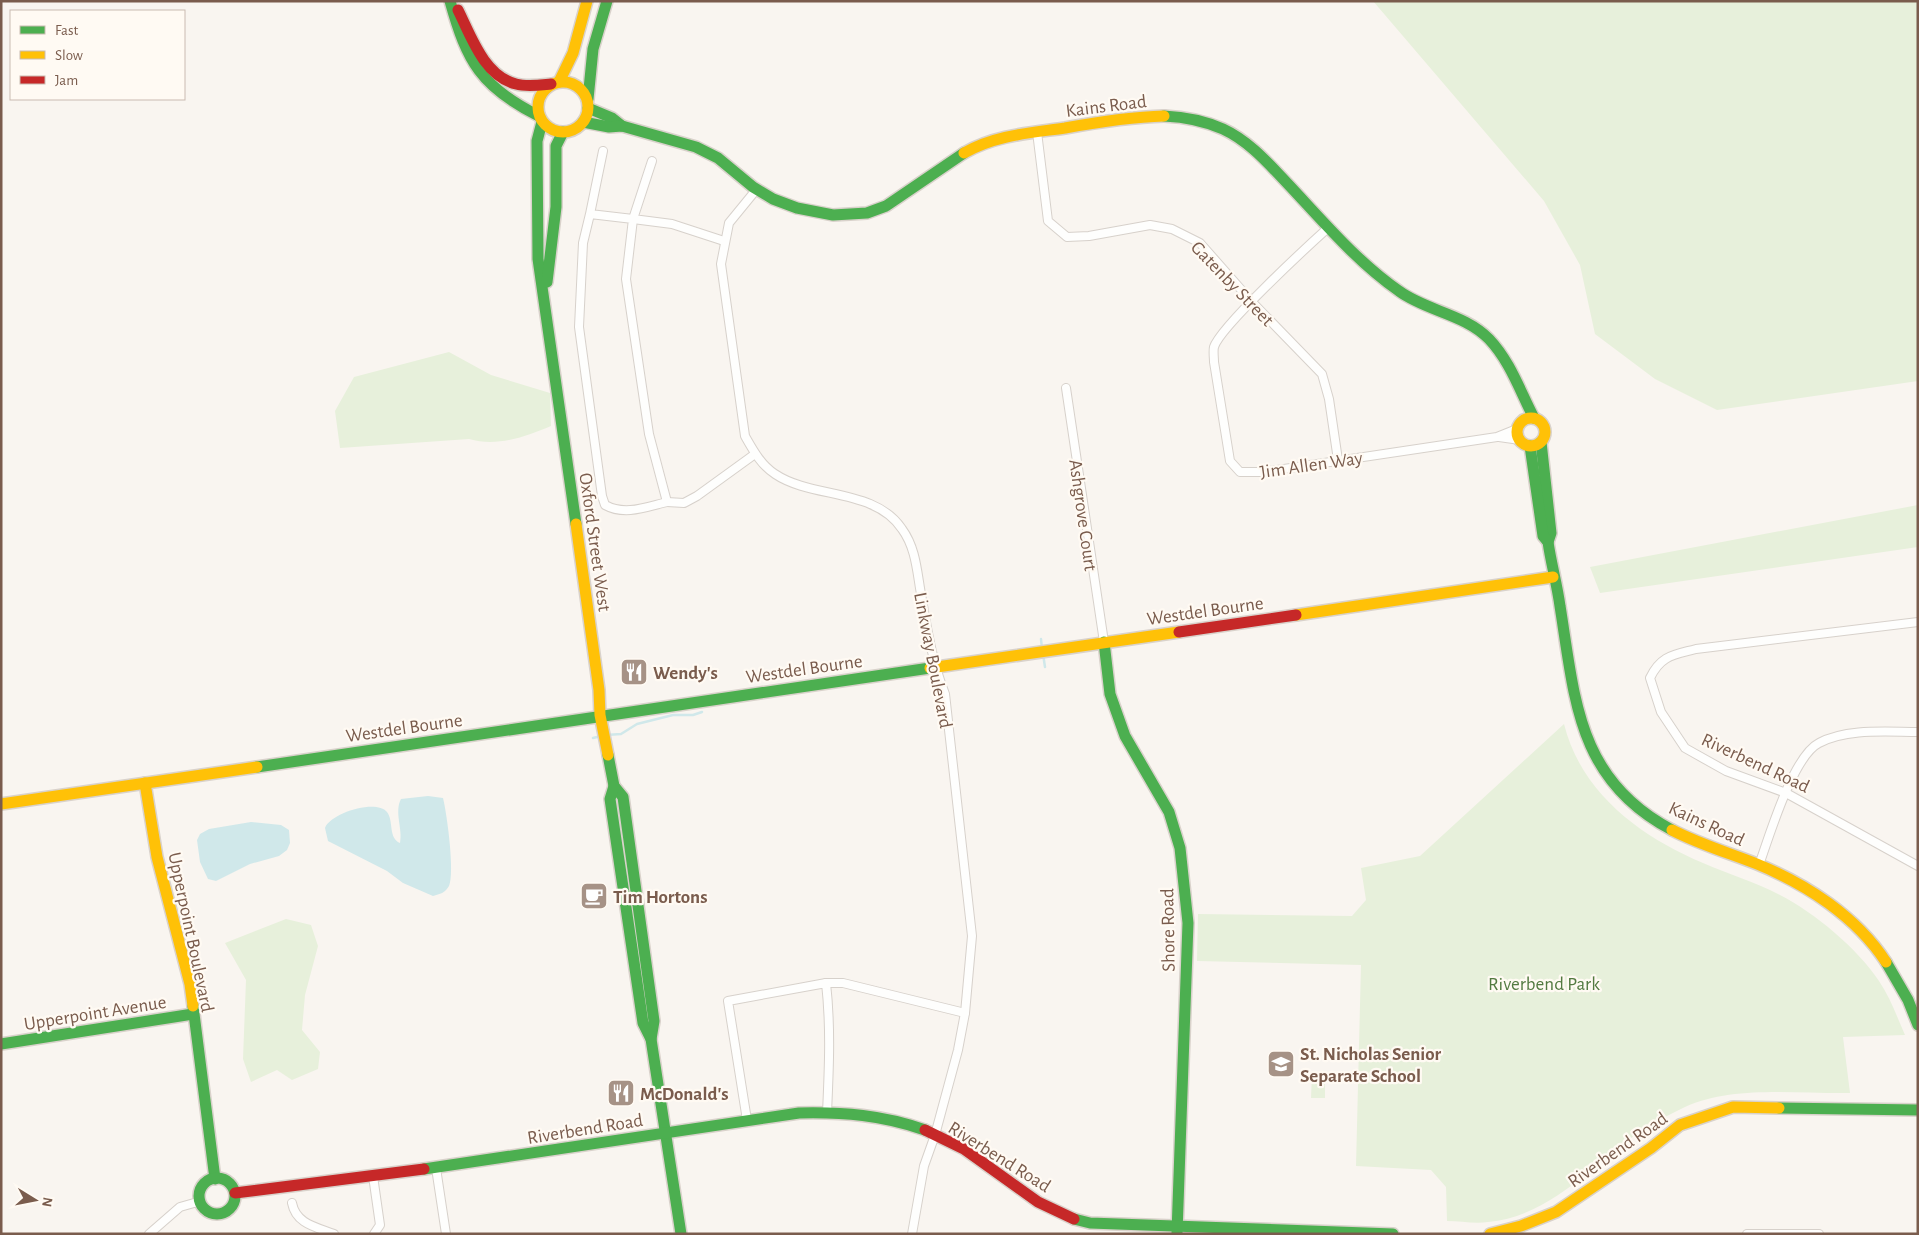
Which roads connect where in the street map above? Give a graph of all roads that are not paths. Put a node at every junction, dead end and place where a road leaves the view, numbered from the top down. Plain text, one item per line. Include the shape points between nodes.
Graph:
1 (452, 1) edge
2 (587, 1) edge
3 (607, 1) edge
4 (555, 83) junction
5 (588, 106) junction
6 (540, 119) junction
7 (583, 122) junction
8 (622, 126) junction
9 (563, 132) junction
10 (1037, 132) junction
11 (603, 151) dead end
12 (652, 161) dead end
13 (756, 190) junction
14 (590, 214) junction
15 (633, 219) junction
16 (1329, 228) junction
17 (724, 241) junction
18 (545, 301) junction
19 (1252, 302) junction
20 (1066, 388) dead end
21 (1523, 399) junction
22 (1534, 418) junction
23 (1526, 436) junction
24 (755, 454) junction
25 (1338, 460) junction
26 (667, 502) junction
27 (1553, 577) junction
28 (1918, 622) edge
29 (1104, 642) junction
30 (934, 667) junction
31 (600, 715) junction
32 (1918, 732) edge
33 (144, 783) junction
34 (1786, 793) junction
35 (1, 804) edge
36 (1759, 865) junction
37 (1918, 866) edge
38 (826, 984) junction
39 (965, 1013) junction
40 (194, 1014) junction
41 (1918, 1025) edge
42 (1, 1044) edge
43 (1918, 1110) edge
44 (827, 1113) junction
45 (747, 1120) junction
46 (664, 1133) junction
47 (935, 1135) junction
48 (436, 1168) junction
49 (373, 1176) junction
50 (215, 1178) junction
51 (235, 1193) junction
52 (200, 1201) junction
53 (292, 1203) dead end
54 (1177, 1230) edge
55 (149, 1234) edge
56 (334, 1234) edge
57 (374, 1234) edge
58 (446, 1234) edge
59 (680, 1234) edge
60 (912, 1234) edge
61 (1393, 1234) edge
62 (1490, 1234) edge
63 (1747, 1234) edge
64 (1819, 1234) edge

1 - 4 street via 486,63 511,83 524,86
1 - 6 street via 457,24 479,74 504,96
2 - 4 street via 568,69
3 - 5 street via 588,72
4 - 5 street via 566,82 581,89
4 - 6 street via 541,95 537,108
5 - 7 street
5 - 8 street, Kains Road
6 - 9 street via 548,128
6 - 18 street, Oxford Street West via 536,141 536,199 538,259
7 - 8 street, Kains Road
7 - 9 street via 574,130
8 - 13 street, Kains Road via 708,151
9 - 18 street, Oxford Street West via 556,146 556,207
10 - 13 street, Kains Road via 991,140 964,151 890,204 862,213 846,216 817,212 783,203
10 - 16 street, Kains Road via 1147,115 1206,123 1224,129 1255,152
10 - 19 street, Gatenby Street via 1048,221 1067,237 1150,225 1172,229 1200,243
11 - 14 street
12 - 15 street
13 - 17 street, Linkway Boulevard via 730,223
14 - 15 street
14 - 26 street via 583,243 579,327 602,496 605,505 623,511
15 - 17 street via 672,224
15 - 26 street via 626,280 649,434
16 - 19 street, Jim Allen Way
16 - 21 street, Kains Road via 1403,297 1459,320 1487,336 1512,368
17 - 24 street, Linkway Boulevard via 721,264 745,436
18 - 31 street, Oxford Street West
19 - 25 street, Gatenby Street via 1322,374
19 - 25 street, Jim Allen Way via 1214,347 1230,461 1240,472 1263,472
20 - 29 street, Ashgrove Court
21 - 22 street, Kains Road
21 - 23 street, Kains Road
22 - 23 street
22 - 23 street, Kains Road via 1545,427 1544,437
23 - 25 street, Jim Allen Way via 1497,437
23 - 27 street, Kains Road via 1551,533 1548,542
24 - 26 street via 697,496 684,503
24 - 30 street, Linkway Boulevard via 773,474 877,507 902,528 916,557
27 - 29 street, Westdel Bourne
27 - 36 street, Kains Road via 1576,713 1592,750 1616,785 1637,807 1678,834
28 - 34 street, Riverbend Road via 1696,648 1665,657 1656,666 1650,678 1661,712 1685,748 1726,771
29 - 30 street, Westdel Bourne
29 - 54 street, Shore Road via 1110,694 1125,736 1169,812 1180,848 1188,923
30 - 31 street, Westdel Bourne
30 - 39 street, Linkway Boulevard via 945,694 971,928
31 - 33 street, Westdel Bourne
31 - 46 street, Oxford Street West via 614,786 623,797 654,1021 651,1038
32 - 34 street via 1862,733 1818,743 1803,759
33 - 35 street, Westdel Bourne
33 - 40 street, Upperpoint Boulevard via 157,857 190,984
34 - 36 street
34 - 37 street, Riverbend Road
36 - 41 street, Kains Road via 1826,900 1872,940 1902,987
38 - 39 street via 843,983
38 - 44 street via 830,1049
38 - 45 street via 728,1001
39 - 47 street, Linkway Boulevard
40 - 42 street, Upperpoint Avenue
40 - 50 street, Upperpoint Boulevard
43 - 62 street, Riverbend Road via 1733,1107 1680,1125 1556,1212
44 - 45 street, Riverbend Road
44 - 47 street, Riverbend Road via 881,1117
45 - 46 street, Riverbend Road
46 - 48 street, Riverbend Road
46 - 59 street, Oxford Street West
47 - 54 street, Riverbend Road via 965,1150 1063,1216 1090,1223
47 - 60 street, Linkway Boulevard via 924,1166
48 - 49 street, Riverbend Road
48 - 58 street
49 - 51 street, Riverbend Road
49 - 57 street via 380,1225
50 - 51 street via 229,1183
50 - 52 street via 203,1186
51 - 52 street via 233,1205 223,1213 208,1211
52 - 55 street via 180,1207
53 - 56 street via 298,1219
54 - 61 street, Riverbend Road
63 - 64 street

